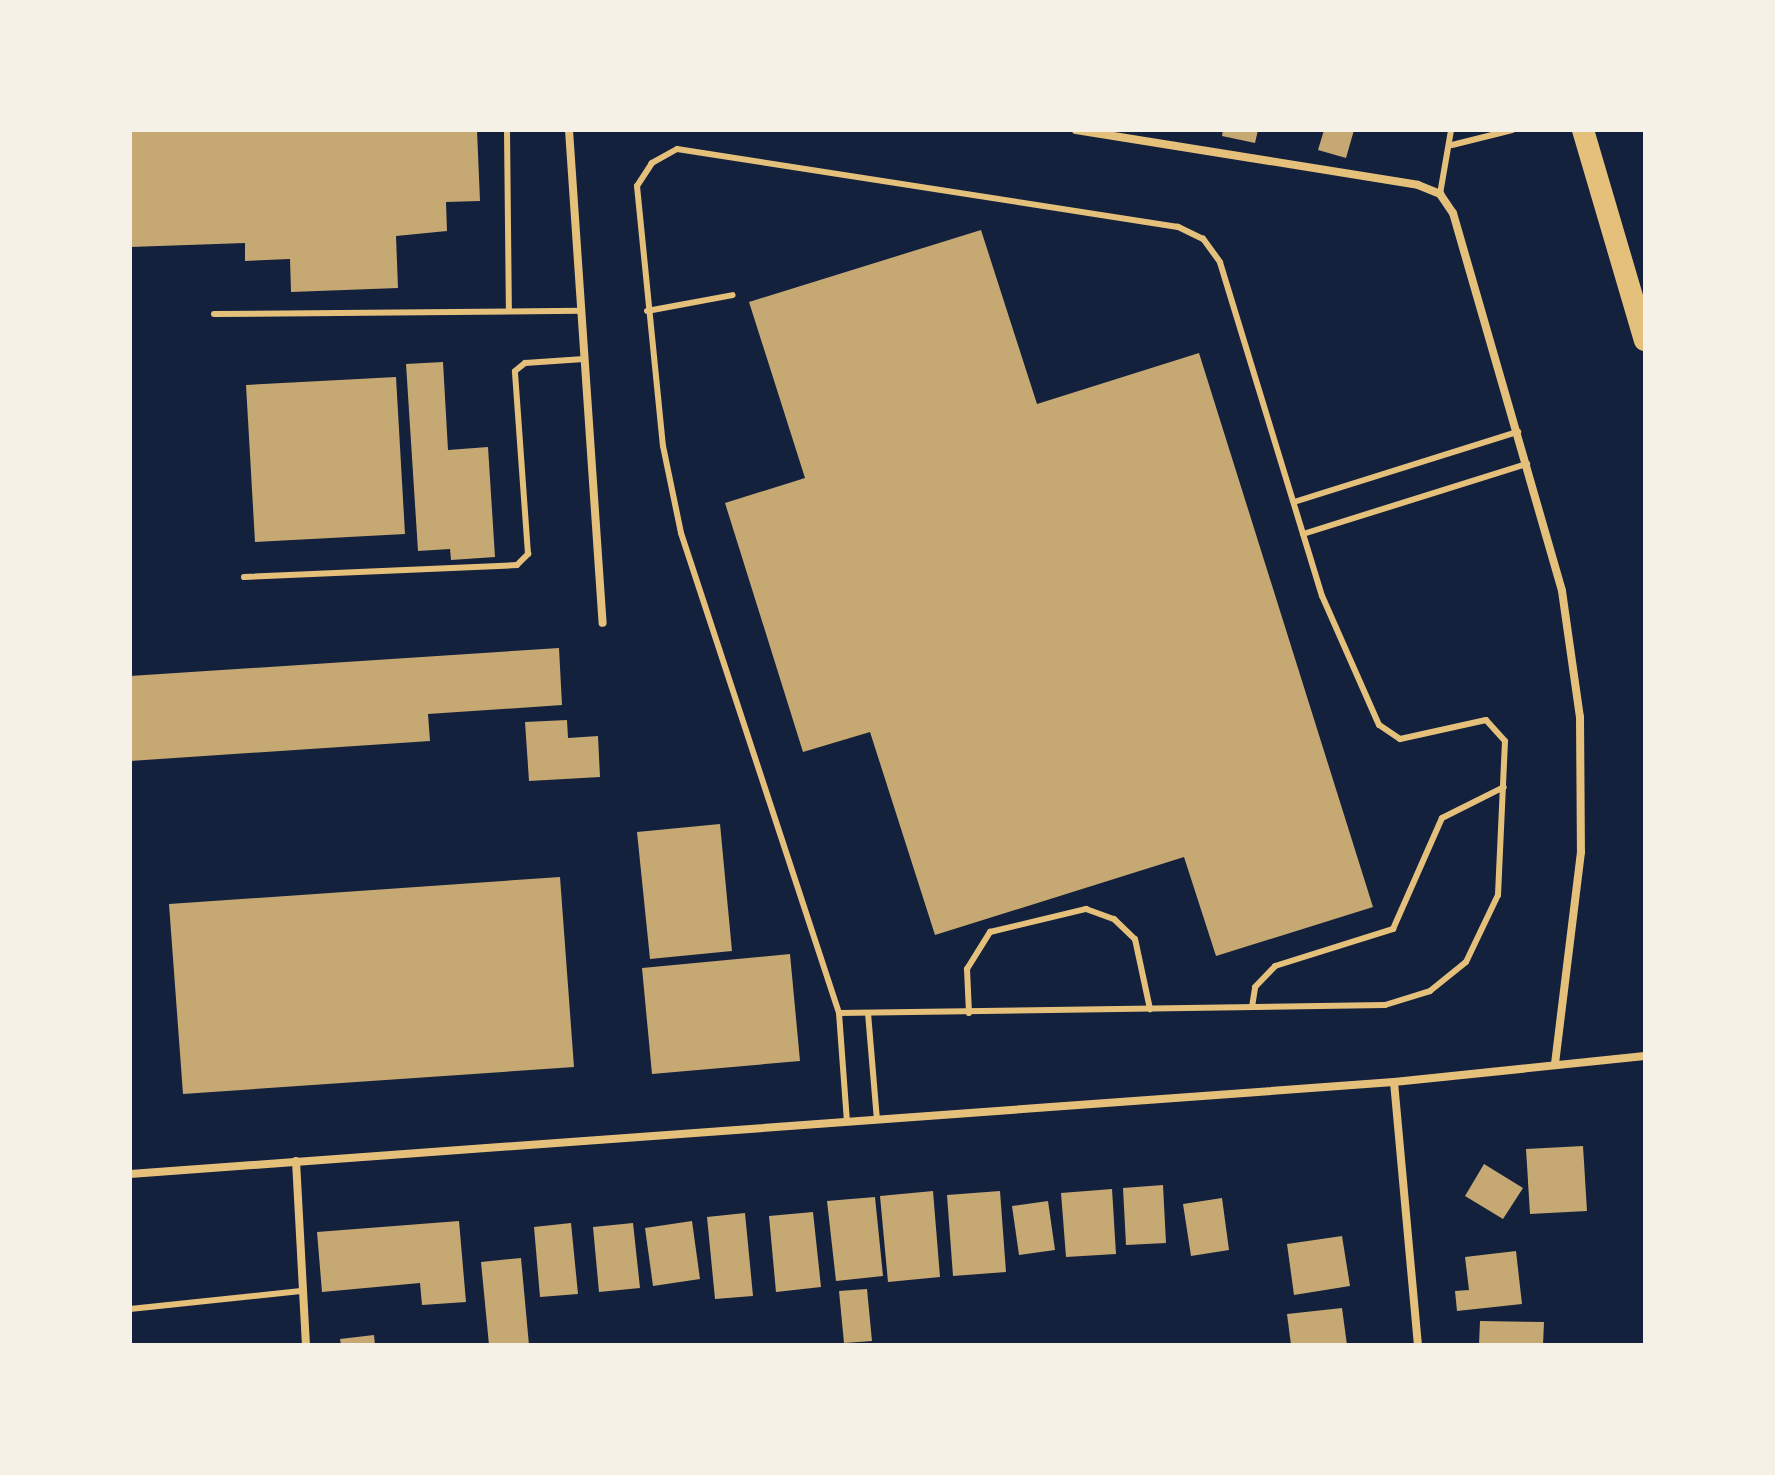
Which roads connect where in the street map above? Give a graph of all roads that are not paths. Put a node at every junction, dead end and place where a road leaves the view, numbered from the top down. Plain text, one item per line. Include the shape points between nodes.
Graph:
1 (507, 130) edge
2 (569, 130) edge
3 (1076, 130) edge
4 (1451, 130) edge
5 (1512, 130) edge
6 (1583, 130) edge
7 (1452, 145) junction
8 (1440, 194) junction
9 (733, 295) dead end
10 (509, 311) junction
11 (581, 311) junction
12 (647, 311) junction
13 (214, 314) dead end
14 (1645, 340) edge
15 (584, 359) junction
16 (1518, 432) junction
17 (1527, 464) junction
18 (1294, 502) junction
19 (1303, 534) junction
20 (244, 577) dead end
21 (603, 623) dead end
22 (1504, 787) junction
23 (1252, 1007) junction
24 (1150, 1009) junction
25 (839, 1013) junction
26 (868, 1013) junction
27 (969, 1013) junction
28 (1645, 1056) edge
29 (1555, 1064) junction
30 (1394, 1082) junction
31 (877, 1120) junction
32 (847, 1122) junction
33 (296, 1161) junction
34 (130, 1174) edge
35 (301, 1291) junction
36 (130, 1309) edge
37 (306, 1345) edge
38 (1418, 1345) edge

1 - 10 lane
2 - 11 street
3 - 8 street
4 - 7 lane
5 - 7 lane
6 - 14 highway
7 - 8 lane
8 - 16 street via 1453,213
9 - 12 lane
10 - 11 lane
10 - 13 lane
11 - 15 street
12 - 18 lane via 637,186 652,163 677,149 1178,227 1203,239 1220,262
12 - 25 lane via 681,533
15 - 20 lane via 525,363 515,371 528,554 517,565
15 - 21 street
16 - 17 street
16 - 18 lane
17 - 19 lane
17 - 29 street via 1562,591 1580,717 1581,852
18 - 19 lane
19 - 22 lane via 1322,596 1383,731 1407,739 1492,723 1505,741
22 - 23 lane via 1442,818 1393,929 1275,966 1255,987
22 - 23 lane via 1498,895 1486,931 1449,978 1385,1005
23 - 24 lane
24 - 27 lane
24 - 27 lane via 1135,939 1114,919 1086,909 990,932 967,969
25 - 26 lane
25 - 32 lane
26 - 27 lane
26 - 31 lane
28 - 29 street
29 - 30 street
30 - 31 street
30 - 38 street
31 - 32 street
32 - 33 street
33 - 34 street
33 - 35 street
35 - 36 lane
35 - 37 street

